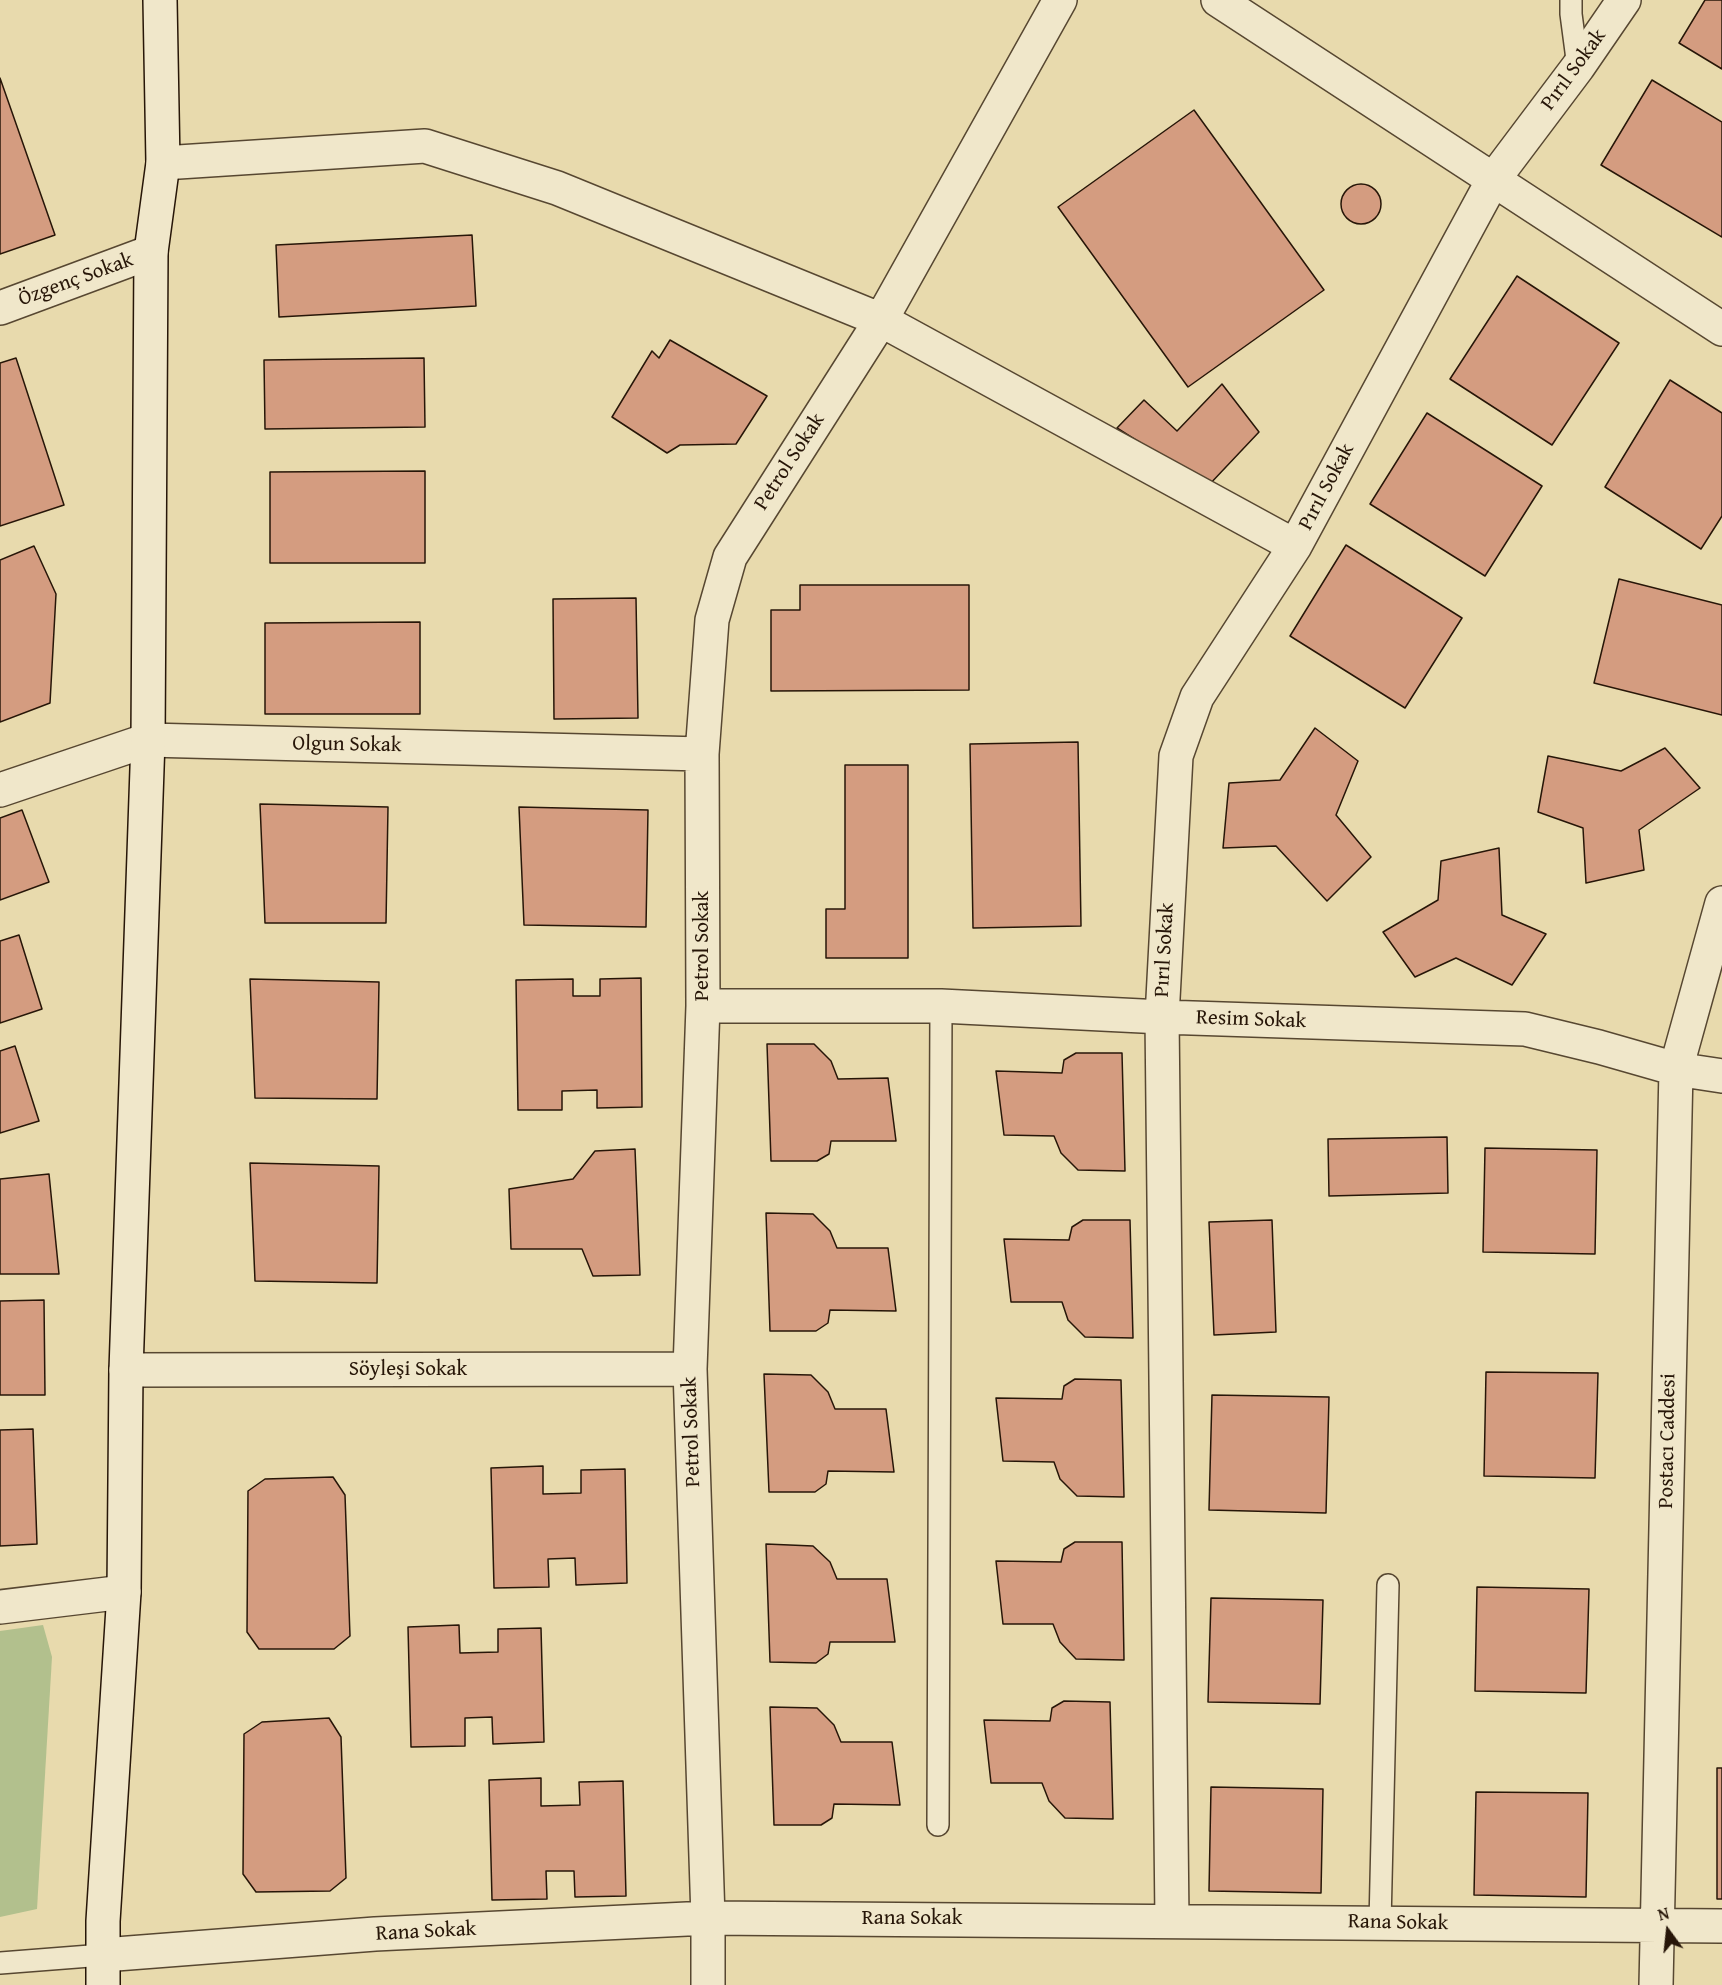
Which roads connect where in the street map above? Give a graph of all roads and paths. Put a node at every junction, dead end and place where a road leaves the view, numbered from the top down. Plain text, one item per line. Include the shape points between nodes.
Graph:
1 (160, 0) edge
2 (1060, 0) edge
3 (1218, 0) edge
4 (1571, 0) edge
5 (1624, 0) edge
6 (1578, 67) junction
7 (163, 163) junction
8 (1493, 180) junction
9 (152, 252) junction
10 (0, 308) edge
11 (881, 320) junction
12 (1722, 328) edge
13 (1295, 546) junction
14 (148, 740) junction
15 (702, 753) junction
16 (0, 790) edge
17 (1722, 903) edge
18 (703, 1006) junction
19 (941, 1006) junction
20 (1162, 1017) junction
21 (1676, 1069) junction
22 (1722, 1076) edge
23 (690, 1369) junction
24 (126, 1370) junction
25 (1388, 1585) dead end
26 (124, 1592) junction
27 (0, 1607) edge
28 (938, 1826) dead end
29 (708, 1918) junction
30 (1172, 1920) junction
31 (1380, 1923) junction
32 (1657, 1926) junction
33 (1722, 1926) edge
34 (0, 1963) edge
35 (103, 1970) edge
36 (708, 1985) edge
37 (1656, 1985) edge

1 - 7 street
2 - 11 street, Petrol Sokak
3 - 8 street
4 - 6 lane
5 - 6 street, Pırıl Sokak
6 - 8 street, Pırıl Sokak
7 - 9 street
7 - 11 street via 425,146 557,188
8 - 12 street
8 - 13 street, Pırıl Sokak
9 - 10 street, Özgenç Sokak
9 - 14 street
11 - 13 street
11 - 15 street, Petrol Sokak via 730,557 712,620
13 - 20 street, Pırıl Sokak via 1197,697 1176,756
14 - 15 street, Olgun Sokak
14 - 16 street, Olgun Sokak
14 - 24 street
15 - 18 street, Petrol Sokak
17 - 21 street, Postacı Caddesi
18 - 19 street, Resim Sokak
18 - 23 street, Petrol Sokak
19 - 20 street, Resim Sokak
19 - 28 lane
20 - 21 street, Resim Sokak via 1525,1029
20 - 30 street, Pırıl Sokak
21 - 22 street, Resim Sokak
21 - 32 street, Postacı Caddesi
23 - 24 street, Söyleşi Sokak
23 - 29 street, Petrol Sokak
24 - 26 street
25 - 31 lane
26 - 27 street
26 - 35 street
29 - 30 street, Rana Sokak
29 - 35 street, Rana Sokak via 375,1934
29 - 36 street, Petrol Sokak
30 - 31 street, Rana Sokak
31 - 32 street, Rana Sokak
32 - 33 street, Rana Sokak
32 - 37 street, Postacı Caddesi
34 - 35 lane

